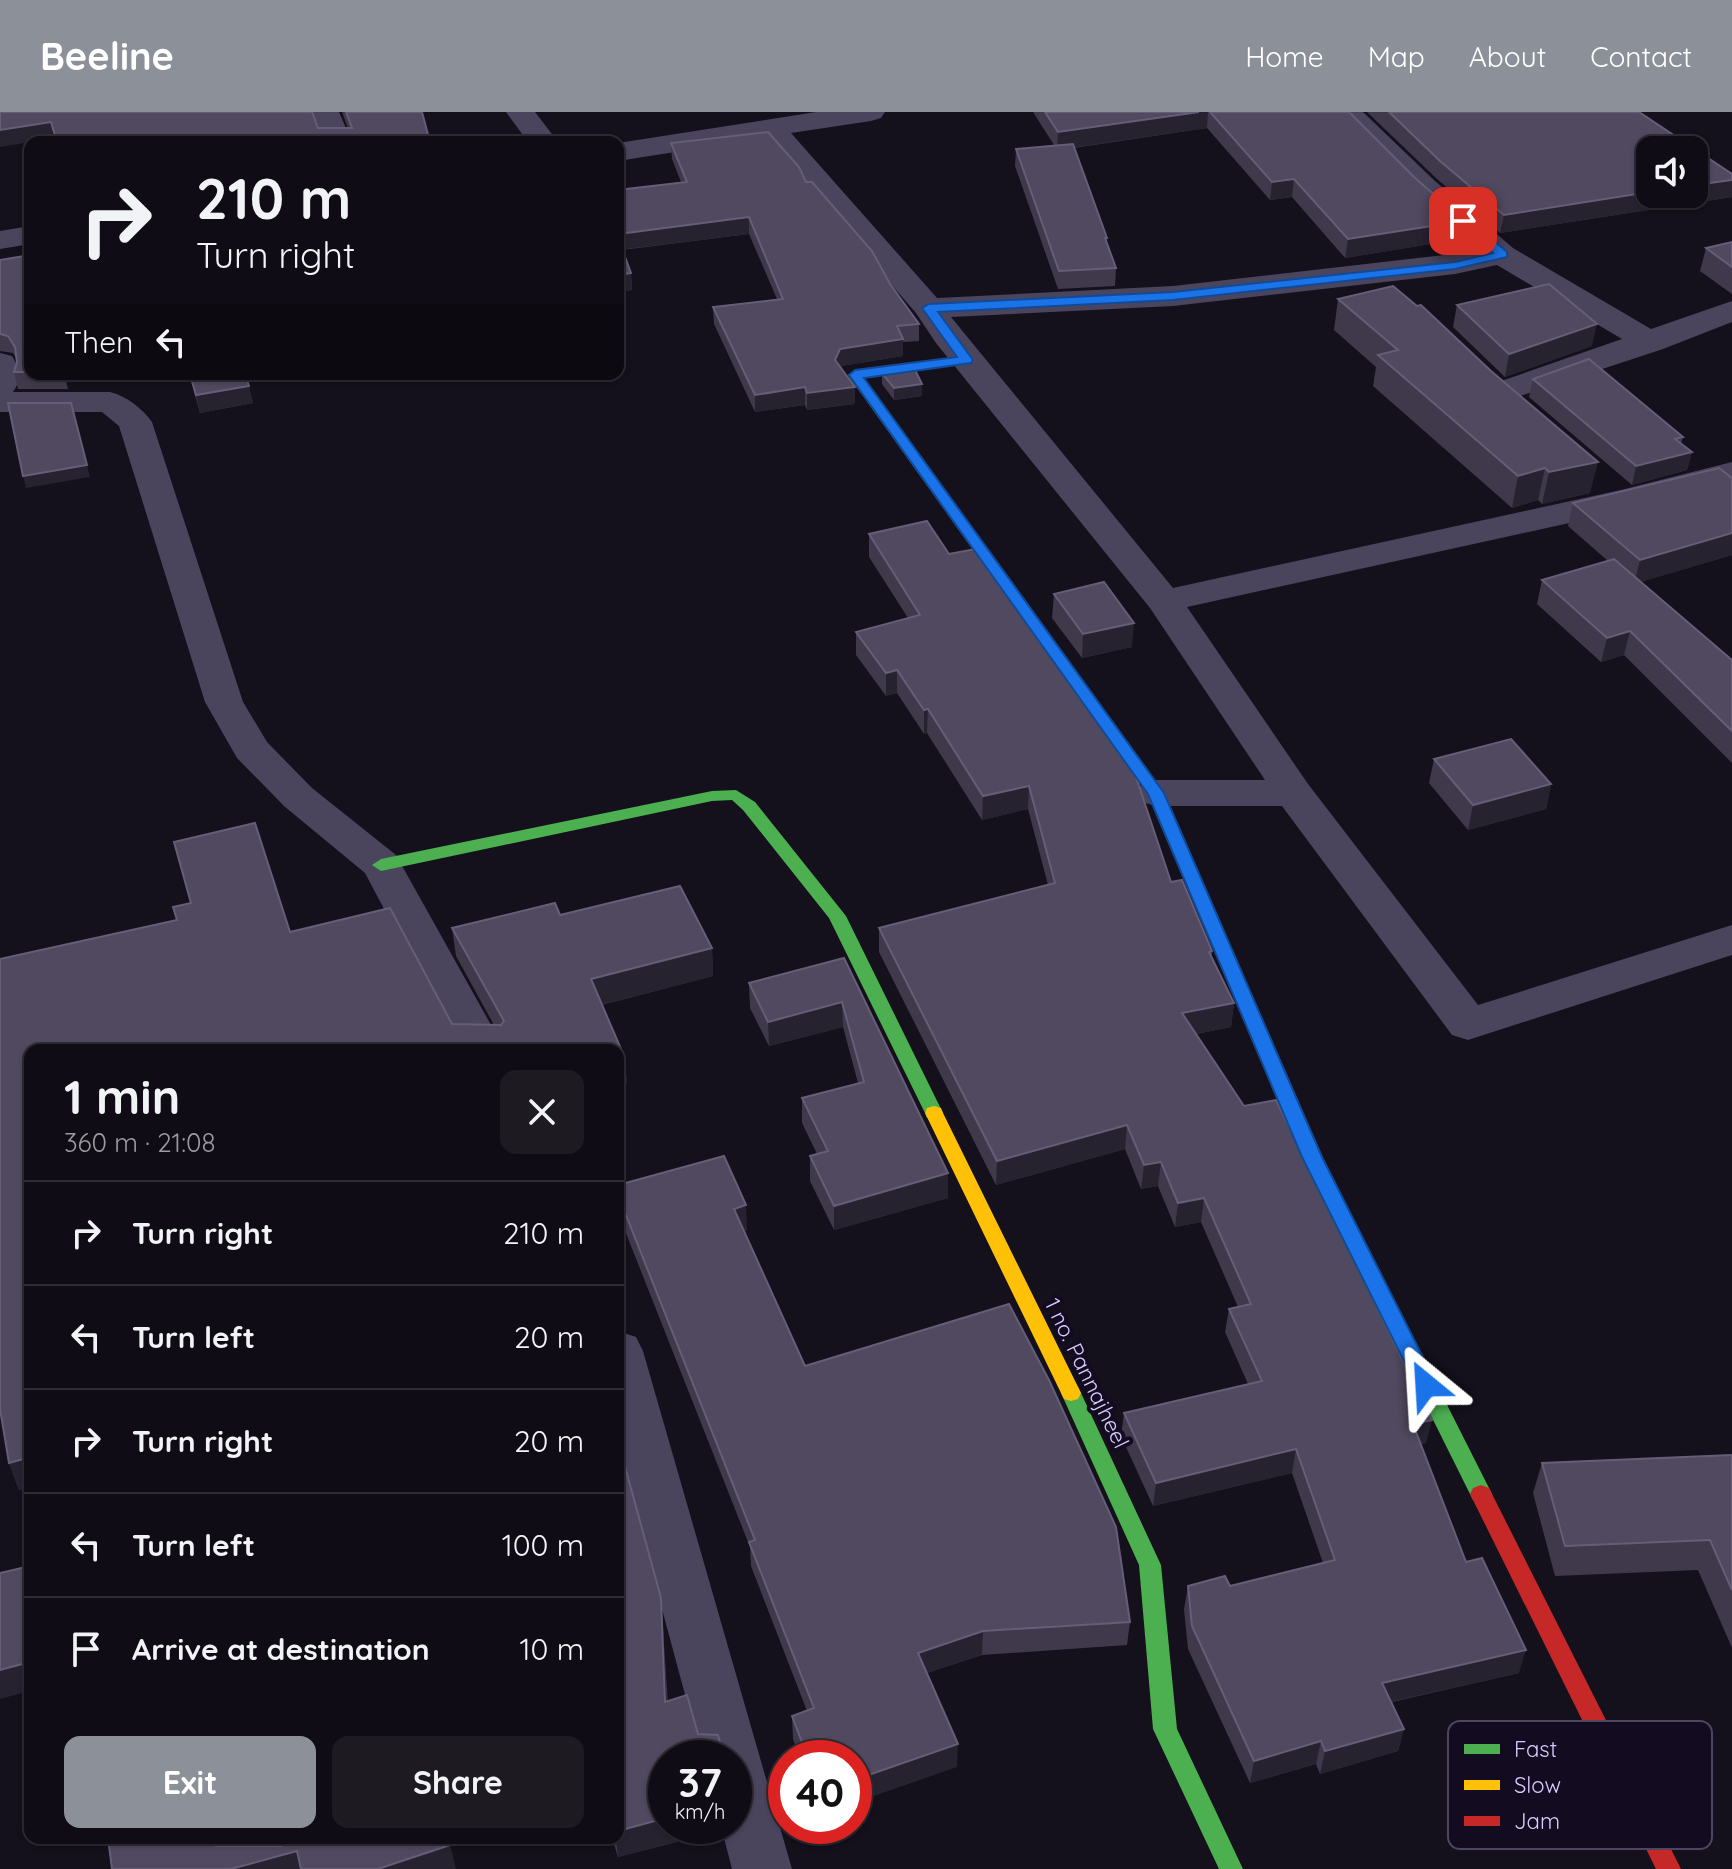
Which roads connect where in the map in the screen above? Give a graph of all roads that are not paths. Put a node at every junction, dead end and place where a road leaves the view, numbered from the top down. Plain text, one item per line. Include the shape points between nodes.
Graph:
1 (325, 112) edge
2 (520, 112) edge
3 (871, 112) edge
4 (1347, 112) edge
5 (771, 128) junction
6 (335, 136) edge
7 (538, 136) edge
8 (624, 151) edge
9 (24, 236) edge
10 (0, 240) edge
11 (1502, 255) junction
12 (1375, 274) junction
13 (1409, 306) edge
14 (929, 308) junction
15 (1732, 311) edge
16 (1651, 342) junction
17 (966, 360) junction
18 (0, 363) edge
19 (0, 387) edge
20 (1499, 392) edge
21 (0, 402) edge
22 (1590, 471) edge
23 (1732, 472) edge
24 (1624, 500) junction
25 (1164, 601) junction
26 (1156, 793) junction
27 (1294, 793) junction
28 (381, 865) junction
29 (1732, 940) edge
30 (479, 1044) edge
31 (624, 1373) edge
32 (1595, 1721) edge
33 (726, 1740) edge
34 (752, 1833) edge
35 (254, 1844) edge
36 (1659, 1849) edge
37 (257, 1869) edge
38 (762, 1869) edge
39 (1231, 1869) edge
40 (1669, 1869) edge

1 - 6 street
2 - 7 street
3 - 5 street
4 - 11 street
5 - 8 street
5 - 14 street
9 - 10 street
11 - 12 street
11 - 16 street
12 - 13 street
12 - 14 street via 1173,296
14 - 17 street
15 - 16 street
16 - 20 street
17 - 25 street
17 - 26 street via 855,375
18 - 19 street
21 - 28 street via 110,402 135,422 224,702 251,749 298,797
22 - 24 street
23 - 24 street
24 - 25 street
25 - 27 street
26 - 27 street
26 - 32 street via 1312,1157
27 - 29 street via 1468,1024
28 - 30 street
28 - 39 street, 1 no. Pannajheel via 712,796 736,795 749,806 837,916 1150,1565 1165,1729
31 - 33 street
34 - 38 street
35 - 37 street
36 - 40 street

